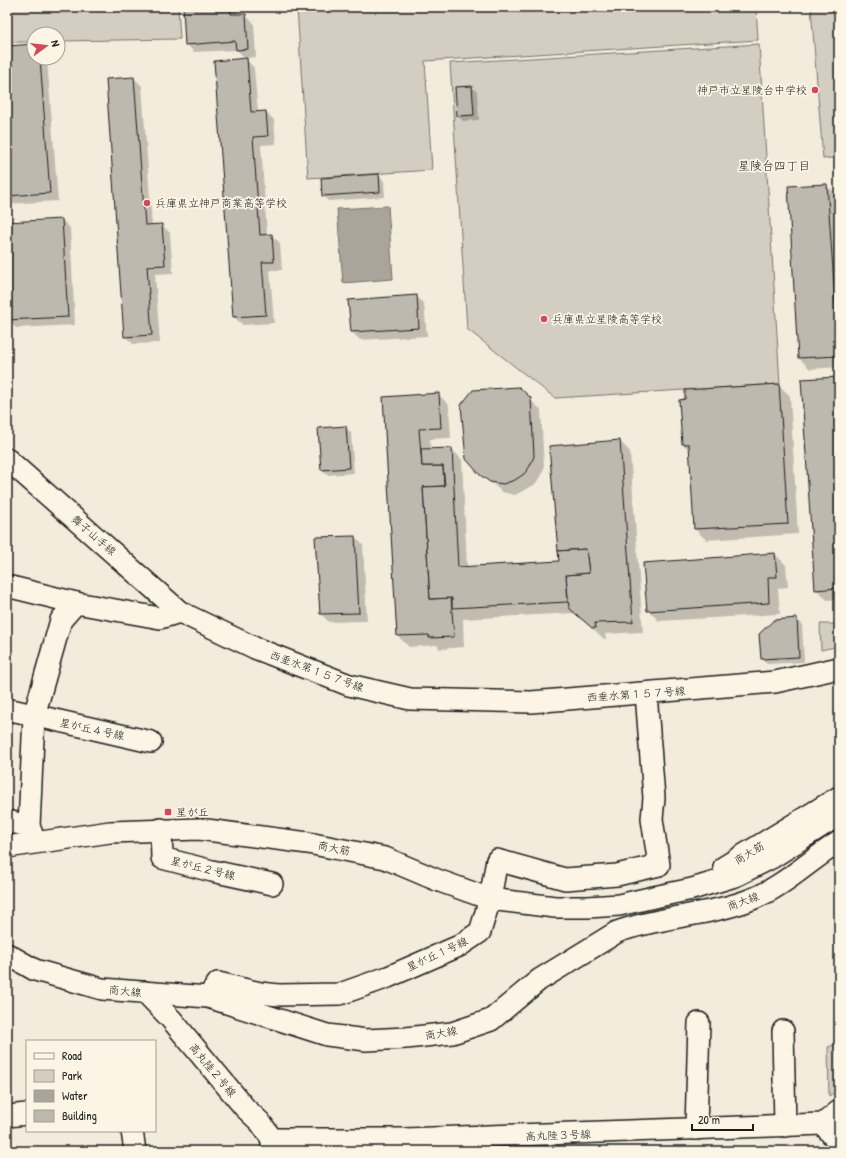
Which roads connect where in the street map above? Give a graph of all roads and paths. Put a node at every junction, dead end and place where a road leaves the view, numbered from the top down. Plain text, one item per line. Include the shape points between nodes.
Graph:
1 (7, 459) edge
2 (7, 586) edge
3 (76, 603) junction
4 (180, 612) junction
5 (839, 668) edge
6 (839, 678) edge
7 (775, 682) junction
8 (646, 693) junction
9 (7, 709) edge
10 (34, 716) junction
11 (151, 742) dead end
12 (839, 797) edge
13 (839, 815) edge
14 (7, 821) edge
15 (161, 829) junction
16 (32, 834) junction
17 (839, 842) edge
18 (7, 848) edge
19 (272, 884) dead end
20 (654, 897) junction
21 (490, 899) junction
22 (7, 954) edge
23 (145, 992) junction
24 (208, 997) junction
25 (699, 1023) dead end
26 (783, 1032) dead end
27 (839, 1112) edge
28 (26, 1114) edge
29 (7, 1116) edge
30 (823, 1124) junction
31 (785, 1126) junction
32 (696, 1129) junction
33 (132, 1132) edge
34 (839, 1143) edge
35 (272, 1145) edge
36 (135, 1151) edge

1 - 4 street, 舞子山手線
2 - 3 street
3 - 4 street via 160,618
3 - 10 street via 62,620
4 - 8 street, 西垂水第１５７号線 via 255,648 349,685 410,699 531,702
5 - 7 street, 西垂水第１５７号線
6 - 7 street
7 - 8 street, 西垂水第１５７号線
8 - 21 street, 星が丘１号線 via 654,798 652,820 659,865 616,876 565,879 497,860
9 - 10 street, 星が丘４号線
10 - 11 street, 星が丘４号線
10 - 16 street
12 - 20 street, 商大筋 via 711,875
13 - 20 street, 商大筋 via 773,857 735,876
14 - 16 street
15 - 16 street, 商大筋
15 - 19 street, 星が丘２号線 via 162,858
15 - 21 street, 商大筋 via 199,829 300,842 385,858
16 - 18 street, 商大筋
17 - 24 street, 商大線 via 772,889 754,898 712,911 630,927 617,932 539,980 491,1020 452,1033 366,1040 327,1035
20 - 21 street, 商大筋 via 619,905 588,908 555,907
21 - 24 street, 星が丘１号線 via 480,932 459,946 388,977 340,994 279,995 218,983
22 - 23 street, 商大線 via 35,970 102,989
23 - 24 street, 商大線
23 - 35 street, 高丸陸２号線 via 260,1122
25 - 32 street
26 - 31 street
27 - 30 street
28 - 29 street
30 - 31 street, 高丸陸３号線
30 - 34 street
31 - 32 street, 高丸陸３号線
32 - 35 street, 高丸陸３号線
33 - 36 street

